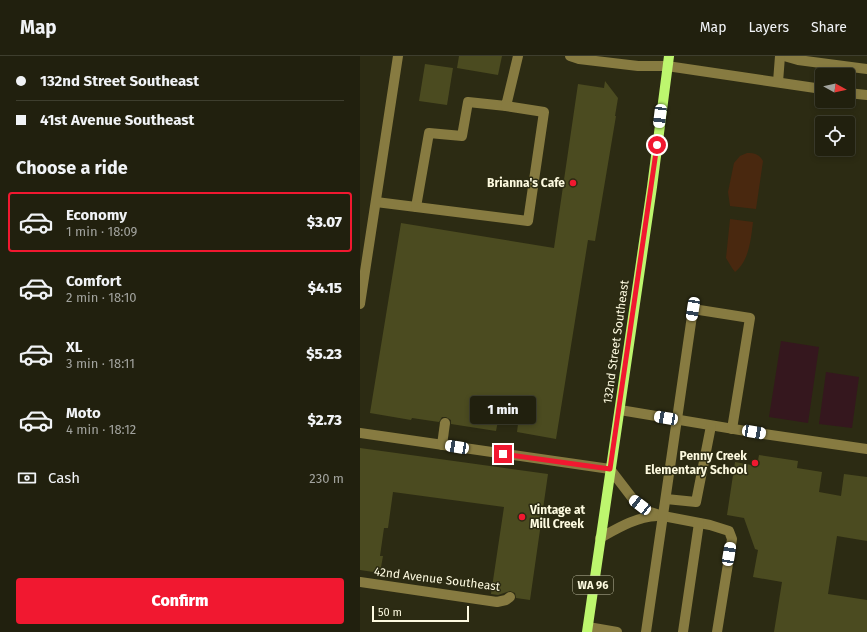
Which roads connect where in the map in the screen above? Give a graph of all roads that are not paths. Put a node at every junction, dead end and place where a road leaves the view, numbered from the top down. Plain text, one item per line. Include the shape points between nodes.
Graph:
1 (398, 56) edge
2 (518, 56) edge
3 (570, 56) edge
4 (780, 56) edge
5 (784, 56) edge
6 (668, 61) edge
7 (867, 68) edge
8 (778, 82) junction
9 (815, 88) edge
10 (855, 94) edge
11 (867, 96) edge
12 (506, 106) junction
13 (376, 202) junction
14 (416, 207) junction
15 (360, 304) edge
16 (620, 410) junction
17 (676, 420) junction
18 (446, 423) dead end
19 (711, 426) junction
20 (732, 429) junction
21 (360, 432) edge
22 (442, 445) junction
23 (867, 449) edge
24 (610, 469) junction
25 (666, 499) junction
26 (663, 516) junction
27 (699, 523) junction
28 (600, 538) junction
29 (360, 582) edge
30 (510, 597) dead end
31 (587, 630) edge
32 (617, 632) edge
33 (646, 632) edge
34 (683, 632) edge
35 (717, 632) edge

1 - 13 street
2 - 12 street
3 - 6 street via 579,60 638,66
4 - 8 street
5 - 7 street
6 - 8 street
6 - 16 main road, 132nd Street Southeast / WA 96
8 - 9 street
10 - 11 street
12 - 14 street via 468,102 462,136 429,132
12 - 14 street via 544,112 528,221
13 - 14 street
13 - 15 street
16 - 17 street
16 - 24 main road, 132nd Street Southeast / WA 96
17 - 19 street
17 - 20 street via 693,309 750,318
17 - 25 street
18 - 22 street
19 - 20 street
19 - 25 street via 696,502
20 - 23 street
21 - 22 street
22 - 24 street
24 - 26 street via 632,499 647,511
24 - 28 main road, 132nd Street Southeast / WA 96
25 - 26 street
26 - 27 street
26 - 28 street via 638,519
26 - 33 street
27 - 34 street
27 - 35 street via 729,531 732,539
28 - 31 main road, 132nd Street Southeast / WA 96
29 - 30 street, 42nd Avenue Southeast via 497,602
31 - 32 street

